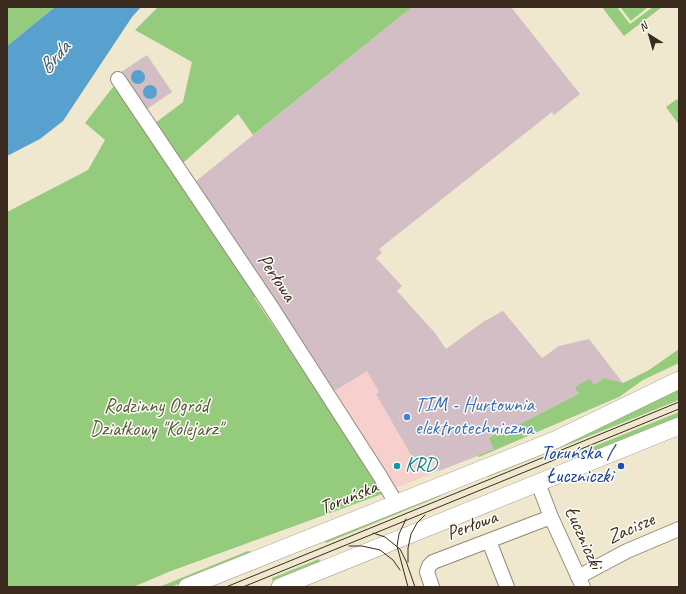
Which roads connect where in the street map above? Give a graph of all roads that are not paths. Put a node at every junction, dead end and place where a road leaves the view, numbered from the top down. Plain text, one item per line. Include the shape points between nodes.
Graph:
1 (118, 79) dead end
2 (679, 380) edge
3 (679, 426) edge
4 (538, 483) junction
5 (396, 503) junction
6 (551, 517) junction
7 (679, 530) edge
8 (489, 541) junction
9 (580, 582) edge
10 (187, 587) edge
11 (280, 587) edge
12 (432, 587) edge
13 (507, 587) edge

1 - 5 street, Perłowa via 270,305
2 - 5 main road, Toruńska via 555,440
3 - 4 main road
4 - 6 street, Łuczniczki
4 - 11 main road
5 - 10 main road, Toruńska
6 - 8 street, Perłowa
6 - 9 street, Łuczniczki
7 - 9 street, Zacisze via 627,552
8 - 12 street, Perłowa via 433,562 427,572
8 - 13 street

